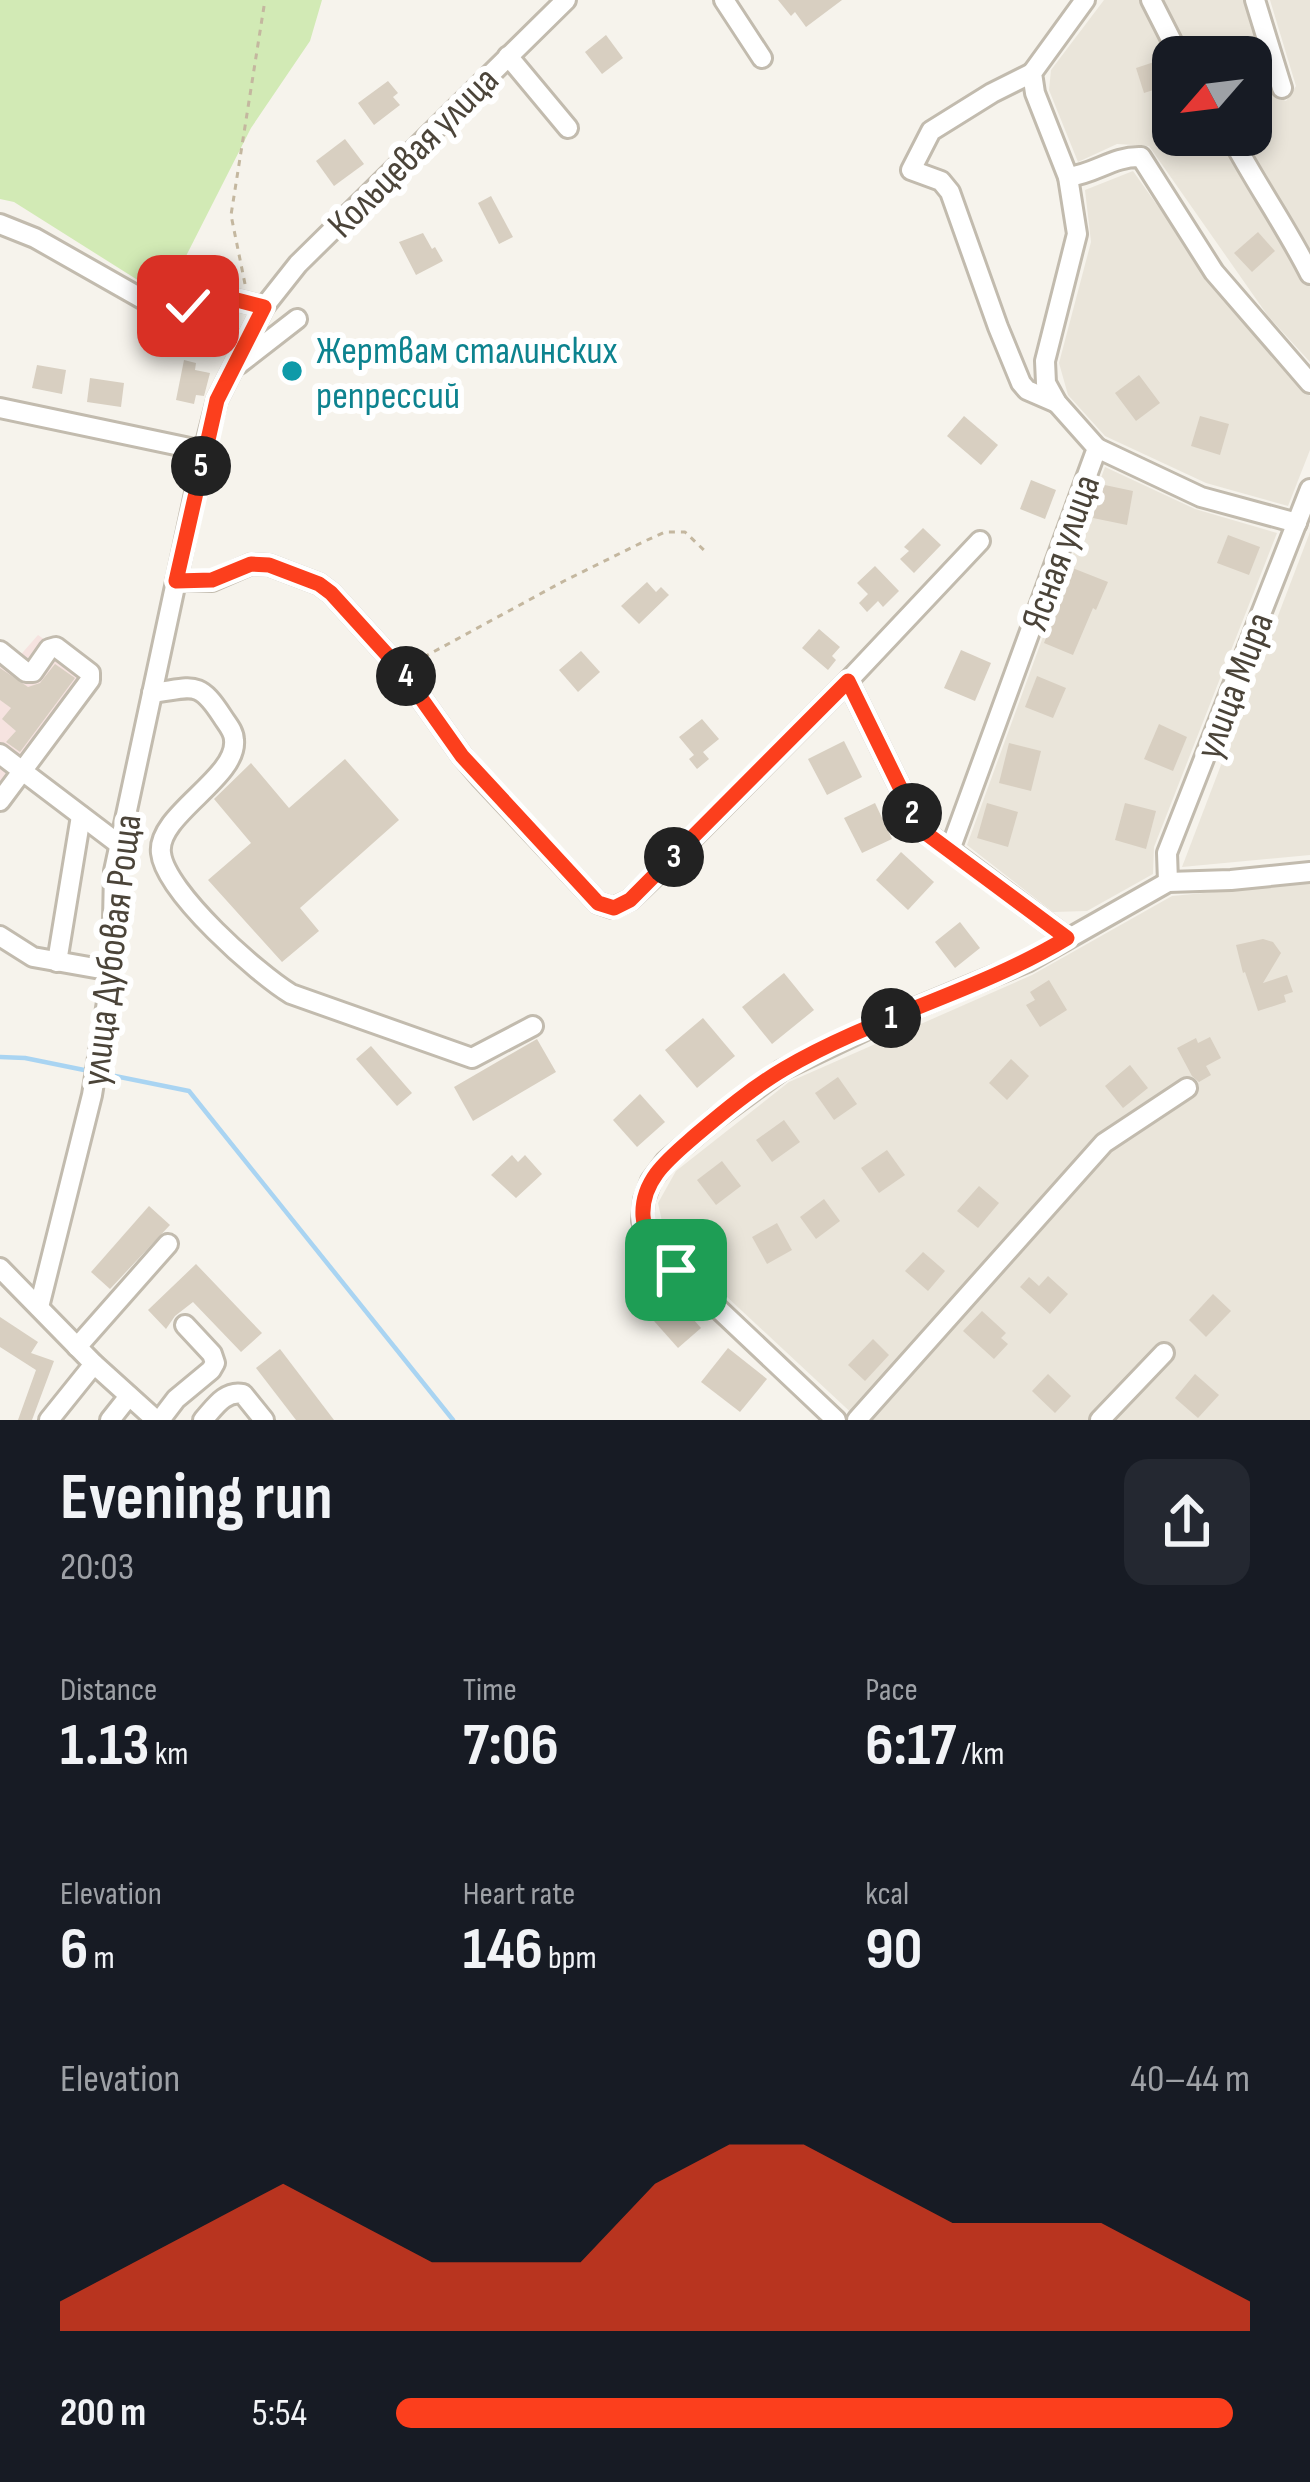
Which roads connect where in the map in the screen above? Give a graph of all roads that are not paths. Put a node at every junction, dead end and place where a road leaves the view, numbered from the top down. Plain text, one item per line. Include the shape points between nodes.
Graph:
1 (566, 0) edge
2 (724, 0) edge
3 (1085, 0) edge
4 (1151, 0) edge
5 (1256, 0) edge
6 (1169, 36) edge
7 (508, 56) junction
8 (763, 58) dead end
9 (1032, 74) junction
10 (1282, 88) dead end
11 (568, 128) dead end
12 (1240, 156) edge
13 (1068, 177) junction
14 (0, 224) edge
15 (1310, 274) edge
16 (257, 305) junction
17 (297, 319) dead end
18 (232, 370) junction
19 (1310, 383) edge
20 (1057, 403) junction
21 (0, 408) edge
22 (1096, 448) junction
23 (204, 452) junction
24 (1310, 490) edge
25 (1297, 523) junction
26 (980, 542) dead end
27 (176, 581) junction
28 (0, 651) edge
29 (848, 681) junction
30 (152, 693) junction
31 (0, 754) edge
32 (22, 771) junction
33 (0, 800) edge
34 (81, 815) junction
35 (120, 845) junction
36 (950, 850) junction
37 (1310, 872) edge
38 (1168, 882) junction
39 (0, 936) edge
40 (1067, 938) junction
41 (57, 962) junction
42 (112, 971) junction
43 (533, 1026) dead end
44 (1187, 1088) dead end
45 (168, 1244) dead end
46 (0, 1268) edge
47 (39, 1306) junction
48 (185, 1325) dead end
49 (77, 1347) junction
50 (1164, 1353) dead end
51 (94, 1364) junction
52 (129, 1396) junction
53 (50, 1420) edge
54 (110, 1420) edge
55 (158, 1420) edge
56 (203, 1420) edge
57 (264, 1420) edge
58 (836, 1420) edge
59 (856, 1420) edge
60 (1100, 1420) edge

1 - 7 street, Кольцевая улица
2 - 8 street
3 - 9 street
4 - 6 street
5 - 10 street
7 - 11 street
7 - 16 street, Кольцевая улица
9 - 13 street
9 - 20 street, Ясная улица via 931,131 911,170 950,192 1021,382
12 - 15 street
13 - 19 street via 1141,157 1214,272
13 - 20 street via 1077,240 1045,361
14 - 16 street via 146,301
16 - 18 street, улица Дубовая Роща
17 - 18 street
18 - 23 street, улица Дубовая Роща
20 - 22 street, Ясная улица
21 - 23 street
22 - 25 street via 1201,496
22 - 36 street, Ясная улица
23 - 27 street, улица Дубовая Роща
24 - 25 street, улица Мира
25 - 38 street, улица Мира via 1167,853
26 - 29 street
27 - 29 street via 269,565 331,593 480,777 598,903 614,908
27 - 30 street, улица Дубовая Роща
28 - 32 street via 33,672 56,647 90,673
29 - 36 street via 915,818
30 - 35 street, улица Дубовая Роща
30 - 43 street via 201,689 234,734 232,757 166,831 160,854 202,918 274,984 472,1058
31 - 32 street
32 - 33 street
32 - 34 street
34 - 35 street
34 - 41 street
35 - 42 street, улица Дубовая Роща
36 - 40 street
37 - 38 street
38 - 40 street
39 - 41 street
40 - 58 street via 782,1070 651,1181 642,1221 655,1248
41 - 42 street
42 - 47 street, улица Дубовая Роща via 92,1095
44 - 59 street via 1104,1143
45 - 49 street
46 - 47 street
47 - 49 street
48 - 55 street via 215,1363
49 - 51 street
50 - 60 street
51 - 52 street
51 - 53 street
52 - 54 street
52 - 55 street
56 - 57 street via 236,1393

